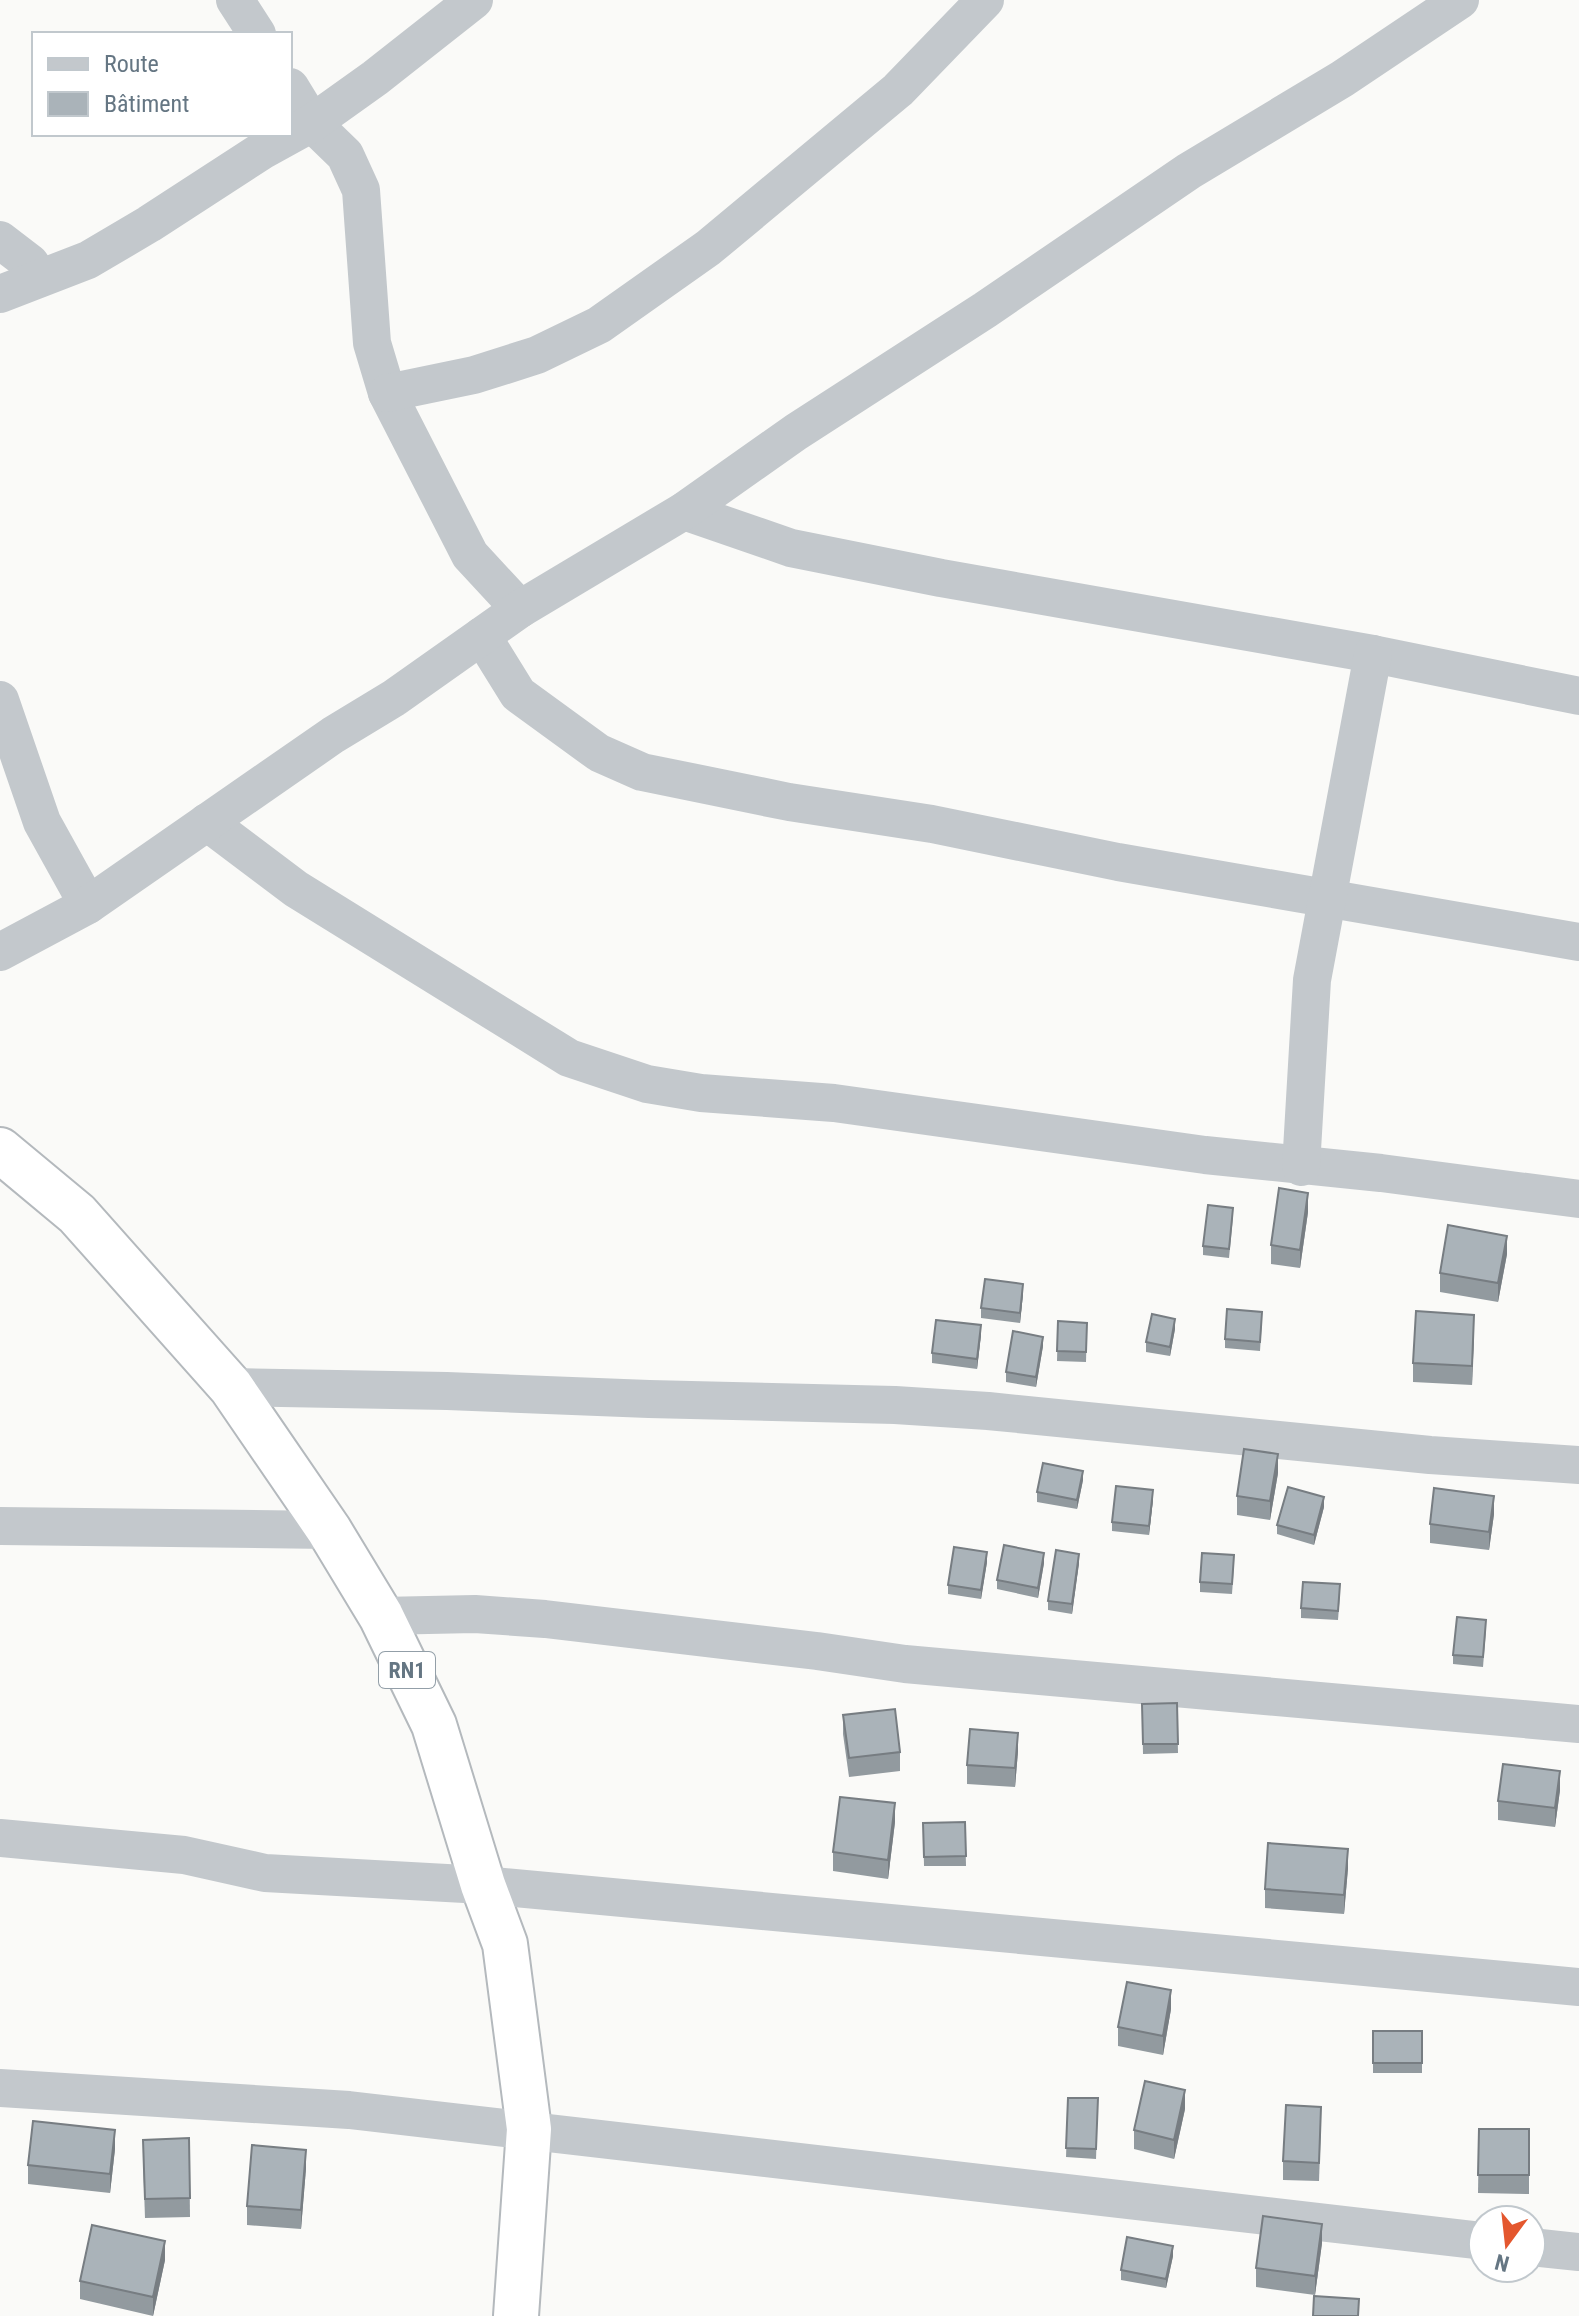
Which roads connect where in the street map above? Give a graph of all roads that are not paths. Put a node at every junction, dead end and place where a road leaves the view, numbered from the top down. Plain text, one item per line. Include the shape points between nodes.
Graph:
1 (235, 0) edge
2 (474, 0) edge
3 (985, 0) edge
4 (1460, 0) edge
5 (256, 32) edge
6 (292, 90) edge
7 (312, 123) junction
8 (292, 134) edge
9 (288, 136) edge
10 (0, 240) edge
11 (40, 278) junction
12 (0, 294) edge
13 (387, 393) junction
14 (684, 511) junction
15 (520, 609) junction
16 (482, 636) junction
17 (1373, 654) junction
18 (1579, 696) edge
19 (0, 700) edge
20 (207, 822) junction
21 (1327, 896) junction
22 (88, 905) junction
23 (1579, 942) edge
24 (0, 952) edge
25 (0, 1150) edge
26 (1301, 1167) junction
27 (1579, 1199) edge
28 (231, 1387) junction
29 (1579, 1465) edge
30 (0, 1526) edge
31 (329, 1530) junction
32 (381, 1616) junction
33 (1579, 1724) edge
34 (0, 1838) edge
35 (483, 1885) junction
36 (1579, 1987) edge
37 (0, 2088) edge
38 (529, 2129) junction
39 (1467, 2239) edge
40 (1547, 2249) edge
41 (1579, 2252) edge
42 (516, 2316) edge

1 - 5 street
2 - 7 street
3 - 13 street via 898,90 708,248 599,325 537,355
4 - 14 street via 1189,171
6 - 7 street
7 - 8 street
7 - 13 street via 345,155 361,190 372,343
9 - 11 street via 88,260
10 - 11 street
11 - 12 street
13 - 15 street via 470,555
14 - 15 street
14 - 17 street via 791,548
15 - 16 street
16 - 20 street
16 - 21 street via 518,694 599,753 642,772
17 - 18 street
17 - 21 street
19 - 22 street via 42,822
20 - 22 street
20 - 26 street via 296,889 569,1058 647,1084 834,1103
21 - 23 street
21 - 26 street via 1312,980
22 - 24 street
25 - 28 highway, RN1 via 77,1214
26 - 27 street
28 - 29 street via 895,1405
28 - 31 highway, RN1
30 - 31 street
31 - 32 highway, RN1
32 - 33 street via 545,1619 905,1664
32 - 35 highway, RN1 via 434,1725
34 - 35 street via 184,1855 265,1873
35 - 36 street
35 - 38 highway, RN1 via 503,1935
37 - 38 street via 333,2109
38 - 39 street
38 - 42 highway, RN1
40 - 41 street

